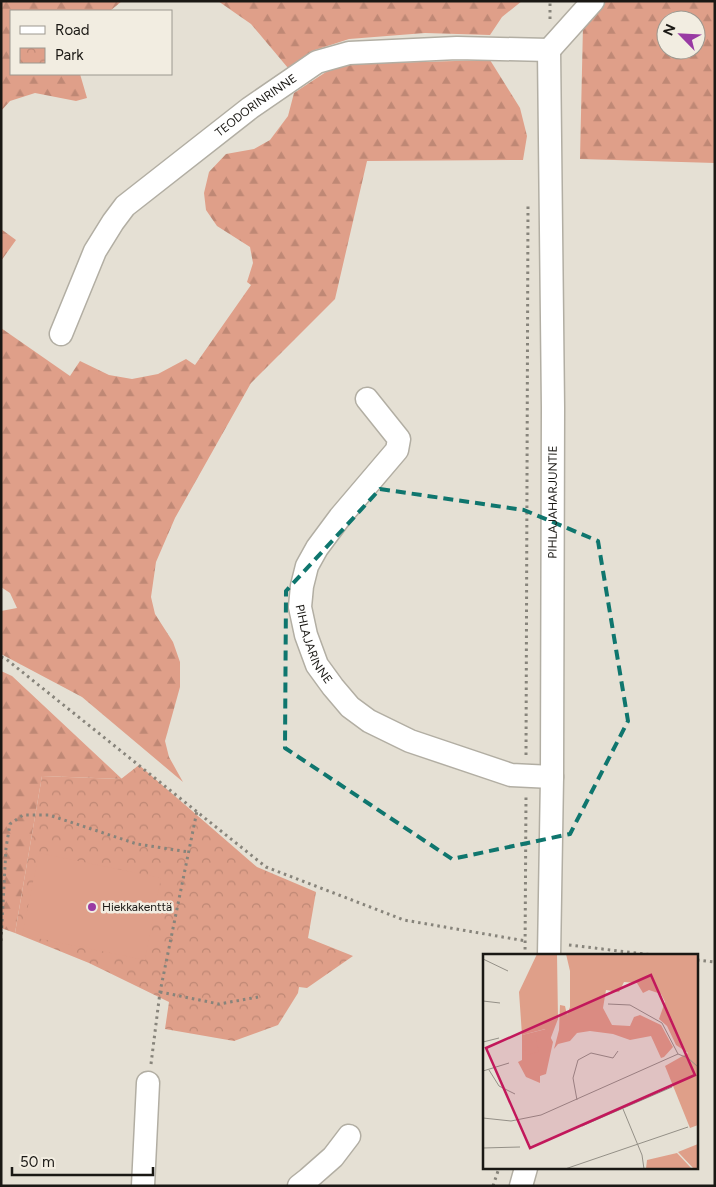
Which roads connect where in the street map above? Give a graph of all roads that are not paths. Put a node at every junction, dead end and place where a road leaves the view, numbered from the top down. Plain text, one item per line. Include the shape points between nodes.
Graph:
1 (593, 1) edge
2 (550, 50) junction
3 (61, 334) dead end
4 (367, 399) dead end
5 (552, 777) junction
6 (558, 950) edge
7 (148, 1083) road end
8 (349, 1136) dead end
9 (525, 1170) edge
10 (143, 1186) edge
11 (299, 1186) edge
12 (521, 1186) edge

1 - 2 street
2 - 3 street, TEODORINRINNE via 457,48 349,53 317,62 250,108 125,206 95,251
2 - 5 street, PIHLAJAHARJUNTIE via 554,408
4 - 5 street, PIHLAJARINNE via 399,439 397,450 340,517 307,566 300,608 317,665 350,707 369,721 410,741 511,775
5 - 6 street, PIHLAJAHARJUNTIE
7 - 10 street
8 - 11 street via 333,1156
9 - 12 street

